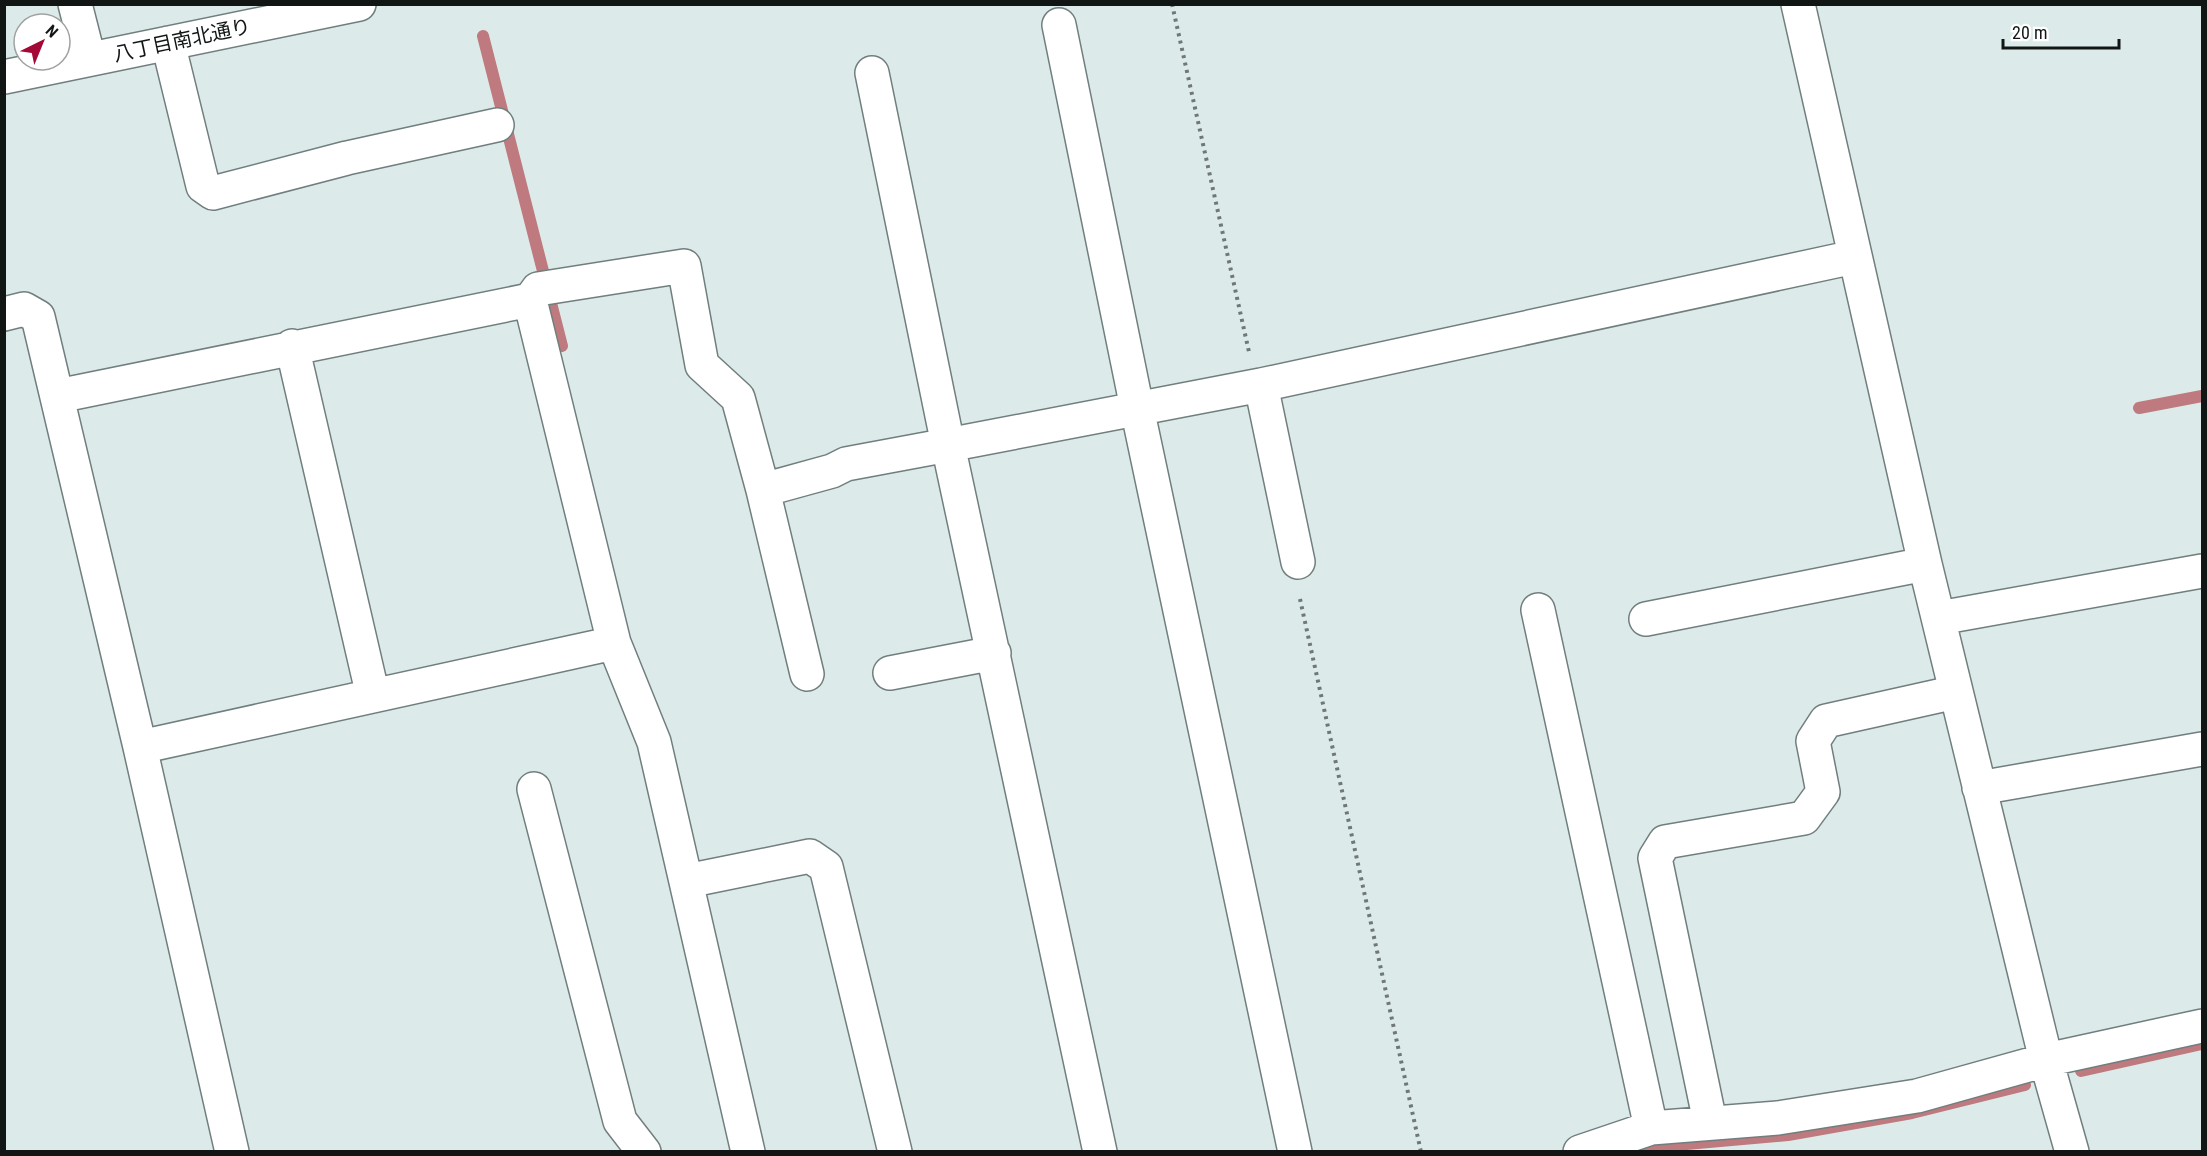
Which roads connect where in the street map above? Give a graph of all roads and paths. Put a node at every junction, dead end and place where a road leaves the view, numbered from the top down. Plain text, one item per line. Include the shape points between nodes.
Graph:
1 (75, 4) edge
2 (359, 4) edge
3 (1172, 4) edge
4 (1798, 4) edge
5 (260, 14) edge
6 (1059, 25) dead end
7 (168, 44) junction
8 (89, 59) junction
9 (872, 73) dead end
10 (4, 77) edge
11 (497, 125) dead end
12 (1854, 257) junction
13 (530, 300) junction
14 (4, 314) edge
15 (292, 346) junction
16 (1261, 385) junction
17 (58, 396) junction
18 (1137, 408) junction
19 (948, 445) junction
20 (762, 490) junction
21 (1298, 562) joint
22 (1924, 564) junction
23 (2202, 571) edge
24 (1538, 610) dead end
25 (1939, 618) junction
26 (1646, 619) dead end
27 (614, 643) junction
28 (994, 653) junction
29 (890, 673) dead end
30 (807, 674) dead end
31 (1956, 692) junction
32 (373, 696) junction
33 (140, 747) junction
34 (2202, 749) edge
35 (1979, 788) junction
36 (534, 789) dead end
37 (687, 881) junction
38 (2202, 1026) edge
39 (2046, 1060) junction
40 (1710, 1122) junction
41 (1651, 1128) junction
42 (232, 1152) edge
43 (644, 1152) edge
44 (748, 1152) edge
45 (895, 1152) edge
46 (1100, 1152) edge
47 (1295, 1152) edge
48 (1421, 1152) edge
49 (1580, 1152) edge
50 (2072, 1152) edge

1 - 8 street
2 - 5 street, 八丁目南北通り
3 - 16 path via 1253,372
4 - 12 street
5 - 7 street, 八丁目南北通り
6 - 18 street
7 - 8 street, 八丁目南北通り
7 - 11 street via 203,186 213,193
8 - 10 street, 八丁目南北通り
9 - 19 street
12 - 16 street
12 - 22 street
13 - 15 street
13 - 20 street via 538,289 684,266 702,365 738,398
13 - 27 street
14 - 17 street via 24,309 38,317
15 - 17 street
15 - 32 street
16 - 18 street
16 - 21 street
17 - 33 street
18 - 19 street
18 - 47 street
19 - 20 street via 846,464
19 - 28 street
20 - 30 street
21 - 48 path via 1297,584
22 - 25 street
22 - 26 street
23 - 25 street
24 - 41 street
25 - 31 street
27 - 32 street
27 - 37 street via 654,742
28 - 29 street
28 - 46 street
31 - 35 street
31 - 40 street via 1826,721 1813,741 1823,792 1804,818 1665,842 1655,858
32 - 33 street
33 - 42 street
34 - 35 street
35 - 39 street
36 - 43 street via 620,1121
37 - 44 street
37 - 45 street via 810,856 826,867
38 - 39 street
39 - 40 street via 1917,1096 1778,1118
39 - 50 street
40 - 41 street
41 - 49 street

